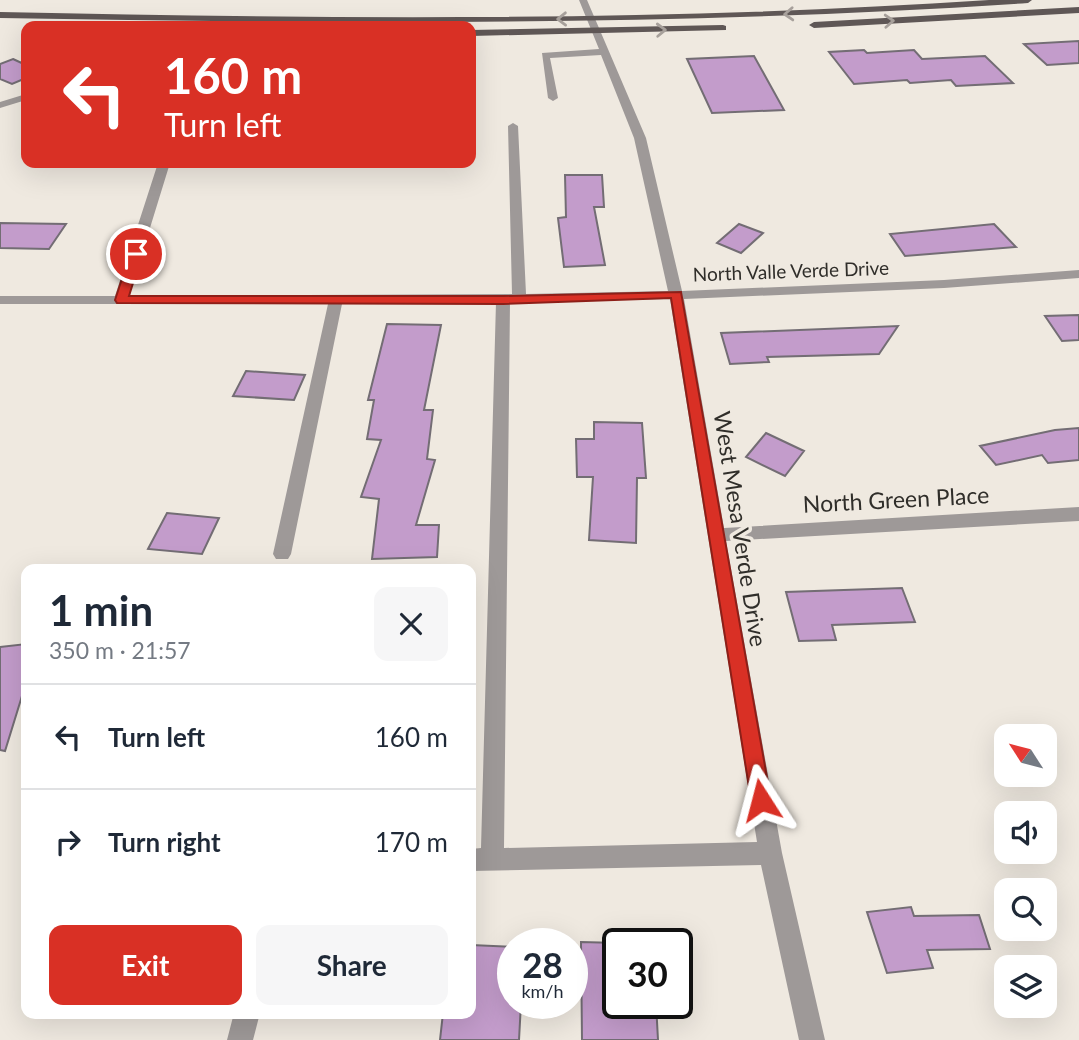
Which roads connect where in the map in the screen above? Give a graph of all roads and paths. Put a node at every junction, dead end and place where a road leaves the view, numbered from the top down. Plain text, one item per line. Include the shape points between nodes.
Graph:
1 (1028, 0) edge
2 (584, 1) edge
3 (1079, 9) edge
4 (0, 15) edge
5 (141, 21) edge
6 (476, 23) edge
7 (594, 25) junction
8 (804, 25) dead end
9 (736, 28) dead end
10 (476, 33) edge
11 (605, 52) junction
12 (553, 98) dead end
13 (21, 99) edge
14 (0, 105) edge
15 (513, 126) dead end
16 (162, 168) edge
17 (1079, 274) edge
18 (677, 294) junction
19 (0, 300) edge
20 (121, 300) junction
21 (511, 300) junction
22 (336, 301) junction
23 (1079, 514) edge
24 (716, 535) junction
25 (282, 554) dead end
26 (770, 853) junction
27 (481, 860) edge
28 (245, 1019) edge
29 (240, 1040) edge
30 (812, 1040) edge

1 -> 7 main road
2 - 7 street, West Mesa Verde Drive
8 -> 3 main road
4 - 5 main road
7 -> 6 main road
7 -> 9 main road
7 - 10 main road
7 - 11 street, West Mesa Verde Drive
11 - 12 street via 545,55
11 - 18 street, West Mesa Verde Drive via 640,138
13 - 14 street
15 - 21 street
16 - 20 street
17 - 18 street, North Valle Verde Drive via 946,285
18 - 21 street, North Valle Verde Drive
18 - 24 street, West Mesa Verde Drive
19 - 20 street, North Valle Verde Drive
20 - 22 street, North Valle Verde Drive
21 - 22 street, North Valle Verde Drive
21 - 27 street
22 - 25 street
23 - 24 street, North Green Place
24 - 26 street, West Mesa Verde Drive
26 - 27 street
26 - 30 street, West Mesa Verde Drive
28 - 29 street

